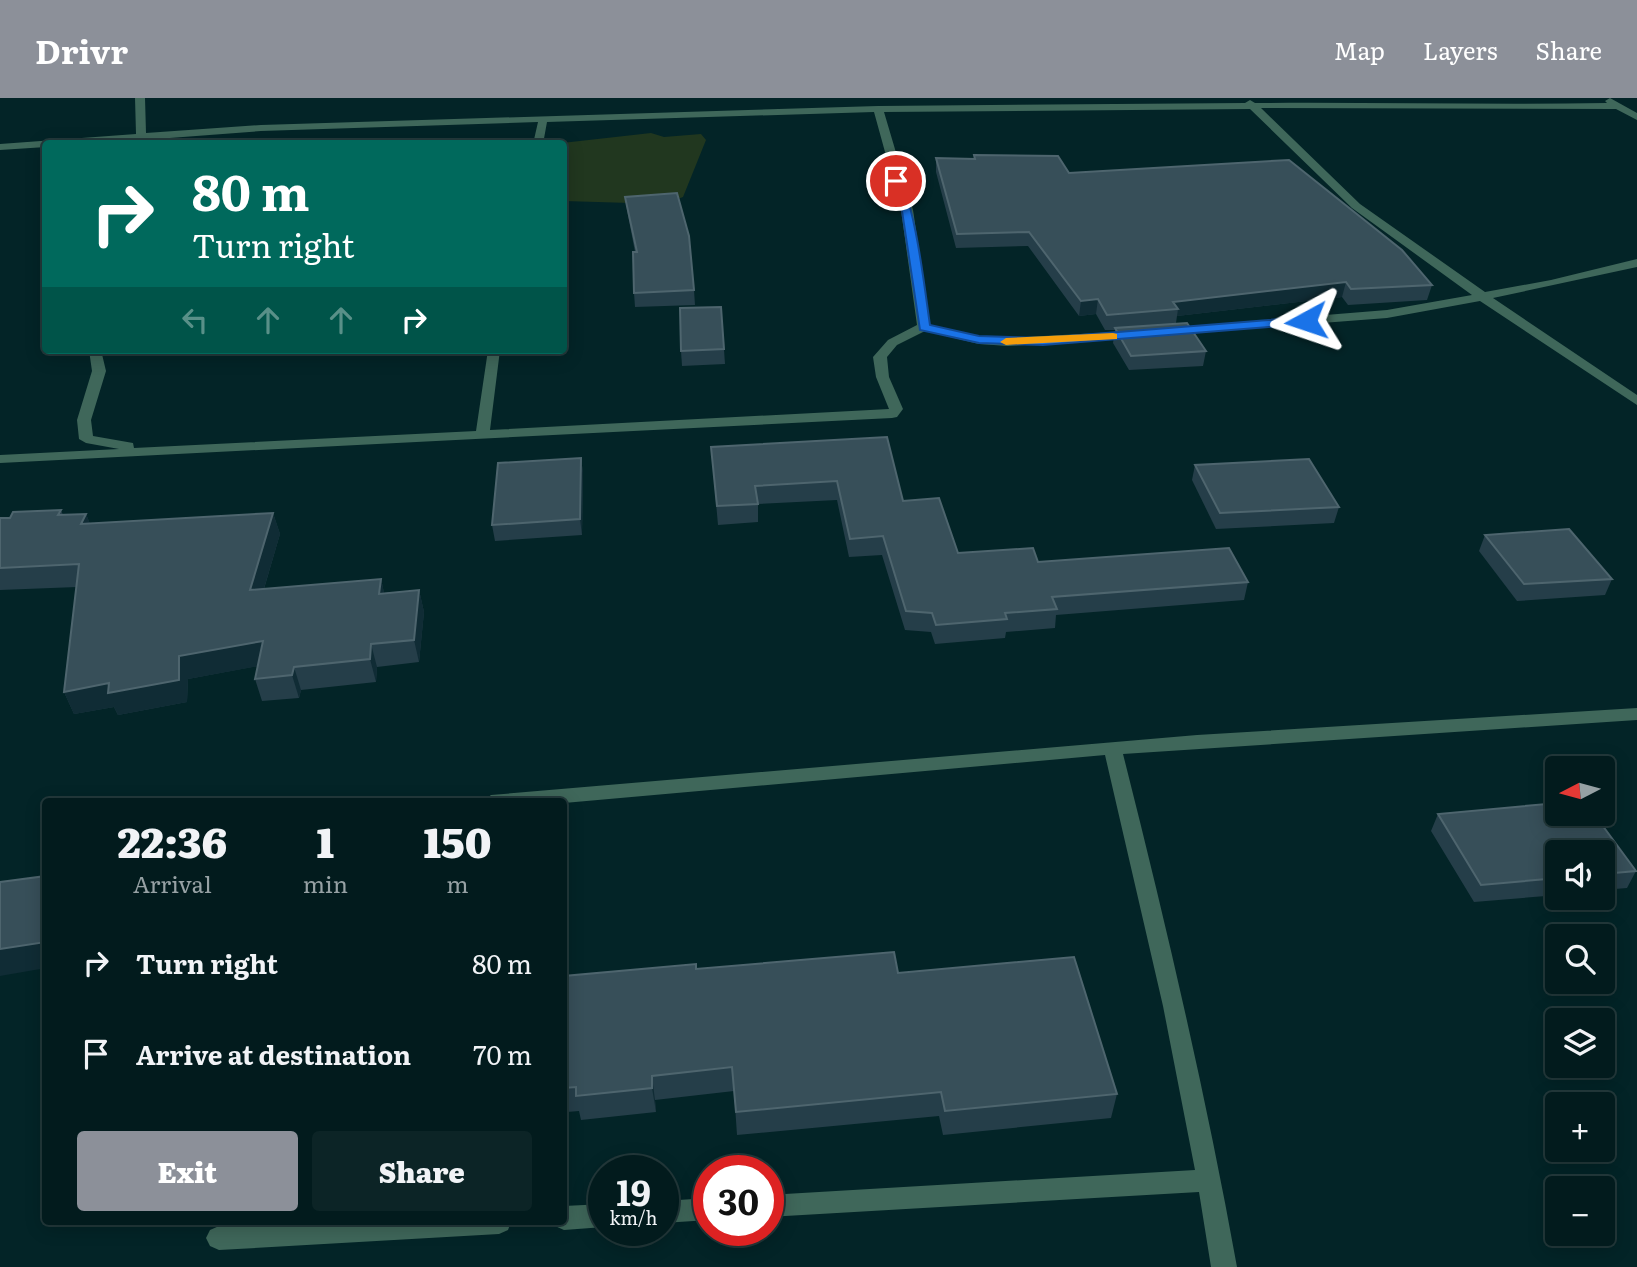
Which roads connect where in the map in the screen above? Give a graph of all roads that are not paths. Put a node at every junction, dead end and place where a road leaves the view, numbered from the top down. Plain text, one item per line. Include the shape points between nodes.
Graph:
1 (140, 98) edge
2 (1604, 98) edge
3 (1249, 102) edge
4 (1618, 106) junction
5 (878, 108) junction
6 (1637, 117) edge
7 (543, 120) junction
8 (141, 134) junction
9 (108, 140) edge
10 (539, 140) edge
11 (42, 145) edge
12 (0, 147) edge
13 (1637, 263) edge
14 (1483, 297) junction
15 (924, 327) junction
16 (96, 354) edge
17 (493, 354) edge
18 (1637, 401) edge
19 (483, 433) junction
20 (169, 452) junction
21 (0, 459) edge
22 (1637, 714) edge
23 (1112, 748) junction
24 (537, 798) edge
25 (1210, 1180) junction
26 (784, 1205) edge
27 (588, 1216) edge
28 (567, 1218) edge
29 (446, 1225) edge
30 (219, 1238) dead end
31 (1224, 1267) edge

1 - 8 street
2 - 4 street
3 - 4 street
3 - 5 street
3 - 14 street via 1356,206
4 - 6 street
5 - 7 street
5 - 15 street via 907,211
7 - 8 street
7 - 10 street
8 - 9 street
11 - 12 street
13 - 14 street
14 - 15 street via 1387,314 1008,342
14 - 18 street
15 - 19 street via 890,341 878,358 896,409 892,414
16 - 20 street via 99,371 84,420 86,439
17 - 19 street
19 - 20 street
20 - 21 street
22 - 23 street
23 - 24 street
23 - 25 street
25 - 26 street
25 - 31 street
27 - 28 street
29 - 30 street

